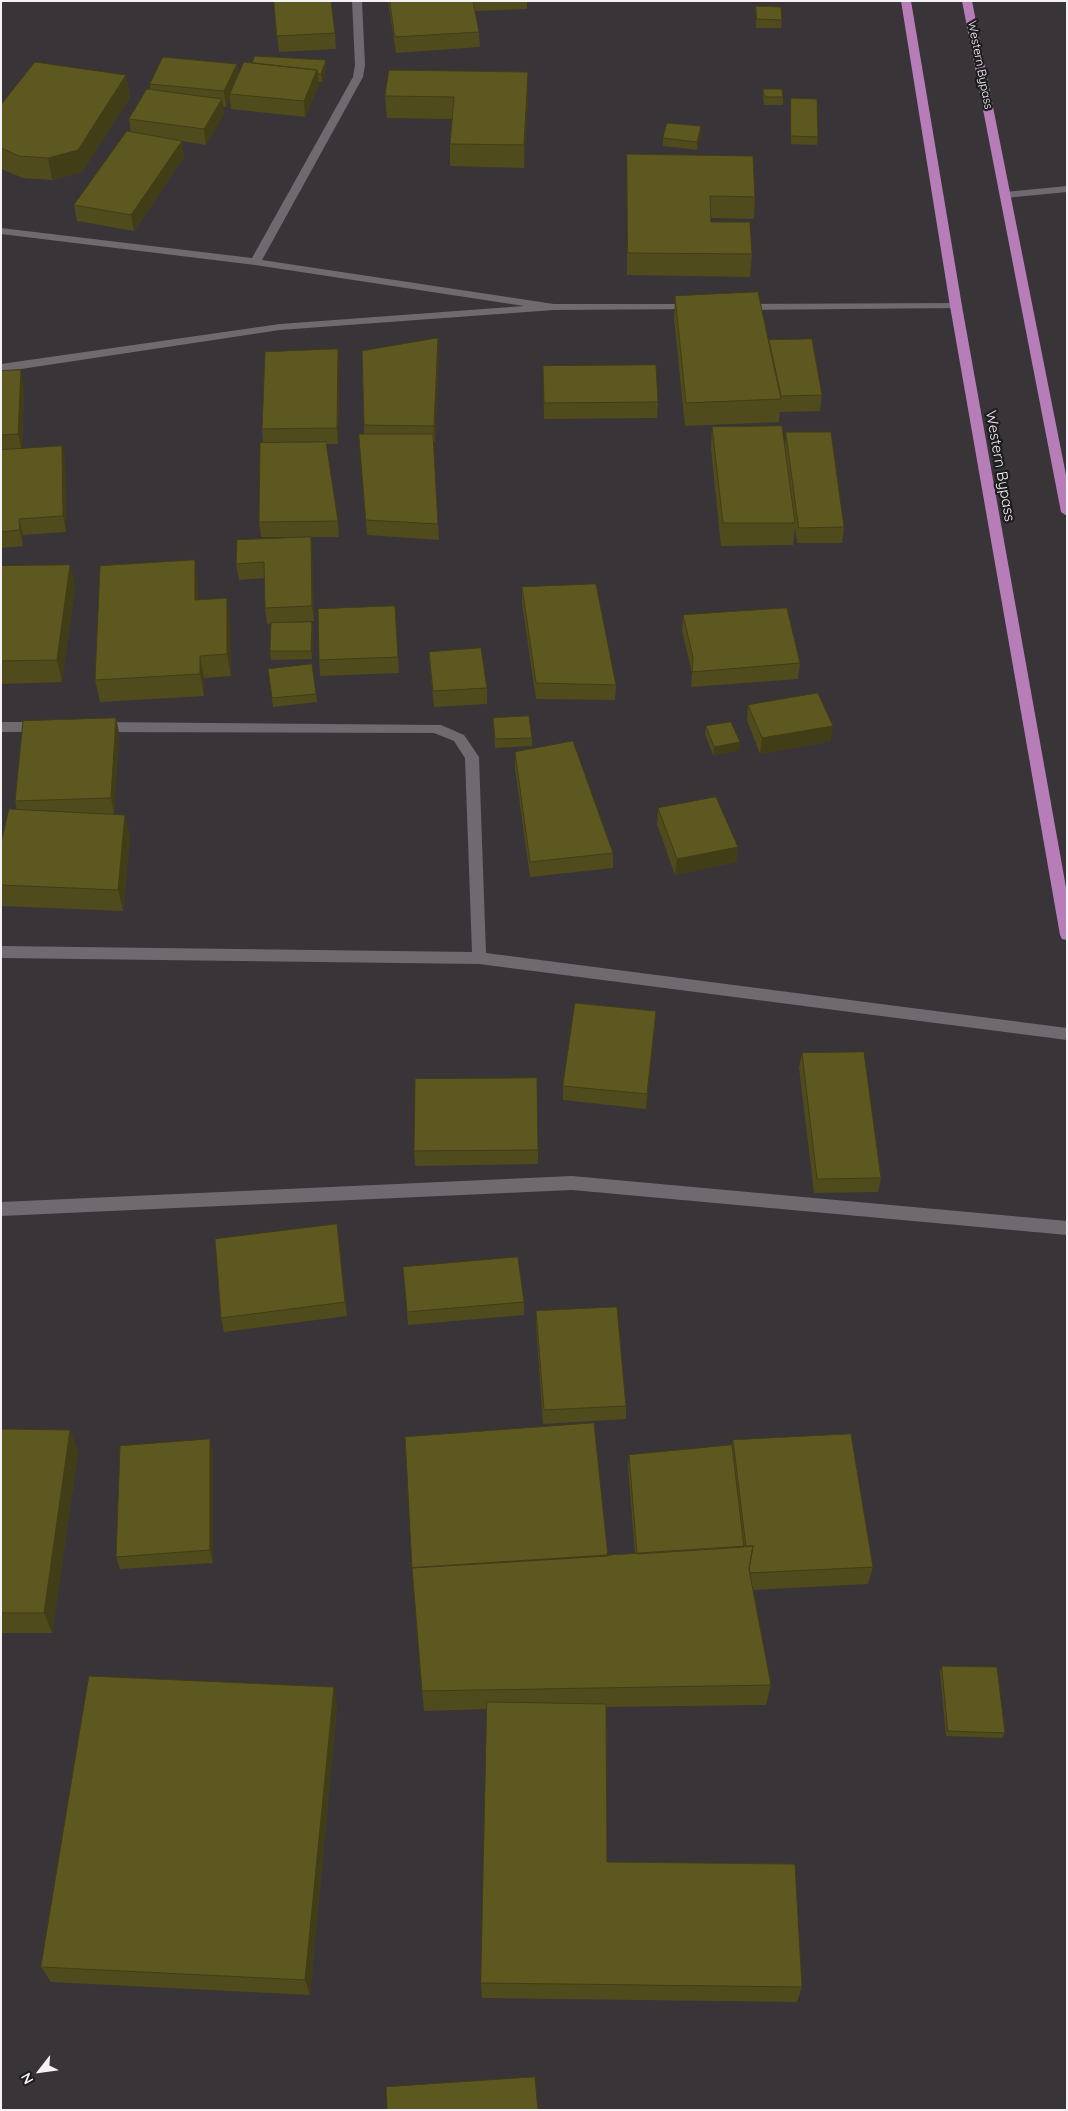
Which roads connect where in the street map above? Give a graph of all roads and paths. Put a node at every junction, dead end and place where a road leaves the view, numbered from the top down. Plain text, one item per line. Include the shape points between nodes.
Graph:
1 (358, 1) edge
2 (906, 1) edge
3 (967, 1) edge
4 (1067, 189) edge
5 (1005, 195) junction
6 (1, 231) edge
7 (255, 262) junction
8 (730, 306) edge
9 (956, 306) junction
10 (554, 307) junction
11 (711, 307) edge
12 (1, 368) edge
13 (1067, 512) edge
14 (1, 727) edge
15 (60, 727) edge
16 (80, 727) edge
17 (1067, 935) edge
18 (1, 952) edge
19 (479, 958) junction
20 (1067, 1034) edge
21 (1, 1209) edge
22 (1067, 1228) edge

1 - 7 street via 358,77
2 - 9 main road, Western Bypass
3 - 5 main road, Western Bypass
4 - 5 street
5 - 13 main road, Western Bypass
6 - 7 street
7 - 10 street
8 - 9 street
9 - 17 main road, Western Bypass
10 - 11 street
10 - 12 street via 280,327
14 - 15 street
16 - 19 street via 436,728 459,738 472,757
18 - 19 street
19 - 20 street
21 - 22 street via 572,1183

